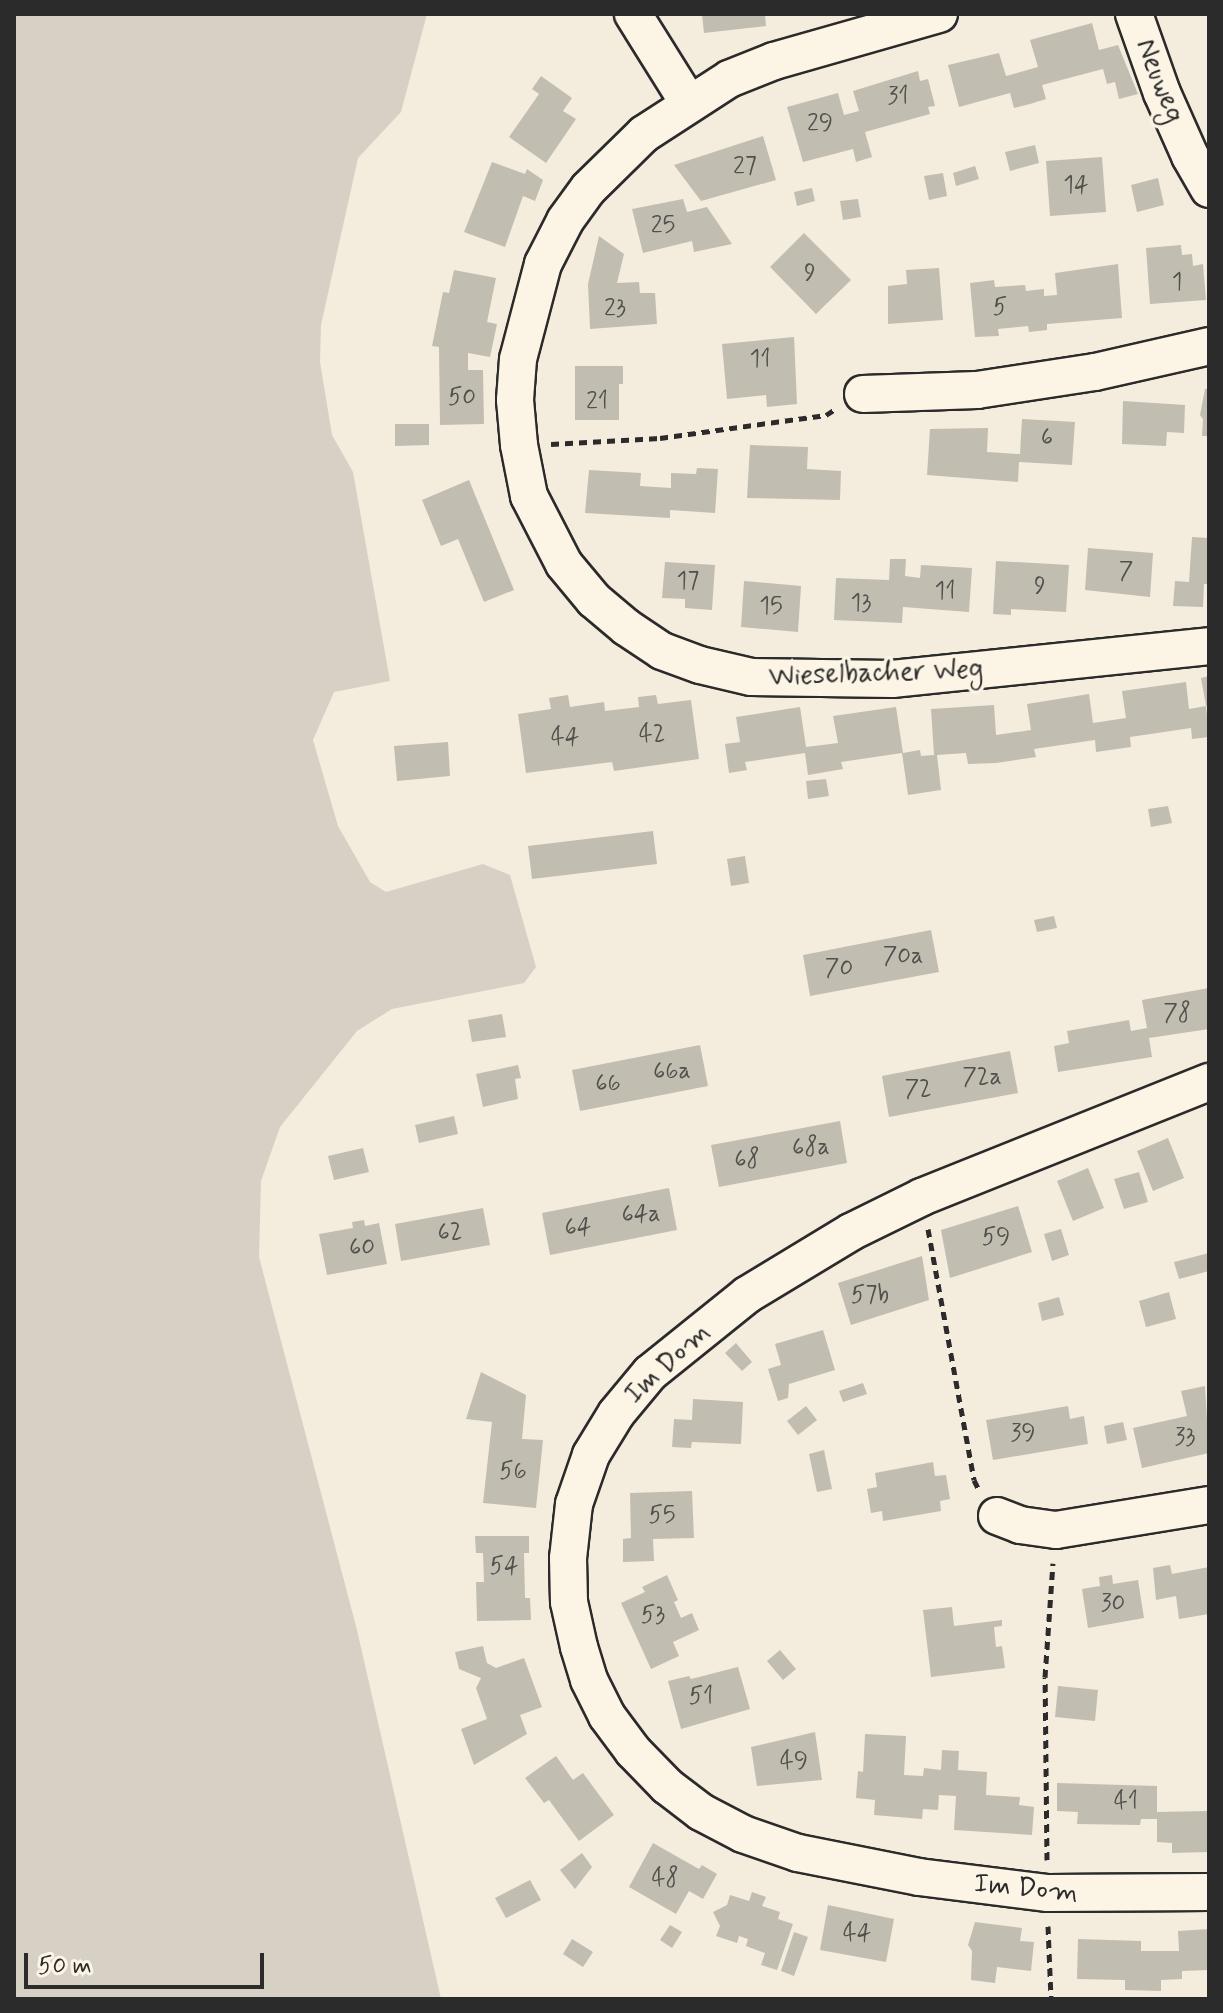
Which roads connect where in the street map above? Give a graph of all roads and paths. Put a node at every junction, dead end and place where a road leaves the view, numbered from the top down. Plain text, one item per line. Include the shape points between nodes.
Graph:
1 (633, 14) edge
2 (939, 14) edge
3 (1134, 14) edge
4 (887, 21) edge
5 (688, 102) junction
6 (1209, 189) edge
7 (1209, 346) edge
8 (863, 394) joint
9 (519, 445) junction
10 (1209, 646) edge
11 (1209, 1082) edge
12 (922, 1197) junction
13 (1209, 1505) edge
14 (997, 1516) joint
15 (1056, 1530) junction
16 (1209, 1892) edge
17 (1048, 1893) junction
18 (1048, 1951) dead end
19 (1051, 1999) edge

1 - 5 street
2 - 4 street, Wieselbacher Weg
3 - 6 street, Neuweg via 1162,93
4 - 5 street, Wieselbacher Weg via 729,79
5 - 9 street, Wieselbacher Weg via 644,134 588,189 543,264 518,359
7 - 8 street via 1095,372 977,390
8 - 9 path via 826,415 660,438
9 - 10 street, Wieselbacher Weg via 529,496 564,564 626,627 662,651 700,665 751,677 892,679
11 - 12 street, Im Dom
12 - 14 path via 974,1480
12 - 17 street, Im Dom via 851,1232 747,1295 650,1373 616,1414 587,1467 574,1504 569,1602 589,1680 607,1716 667,1786 701,1812 798,1853 919,1877
13 - 15 street
14 - 15 street
15 - 17 path via 1044,1692
16 - 17 street, Im Dom
18 - 19 path

